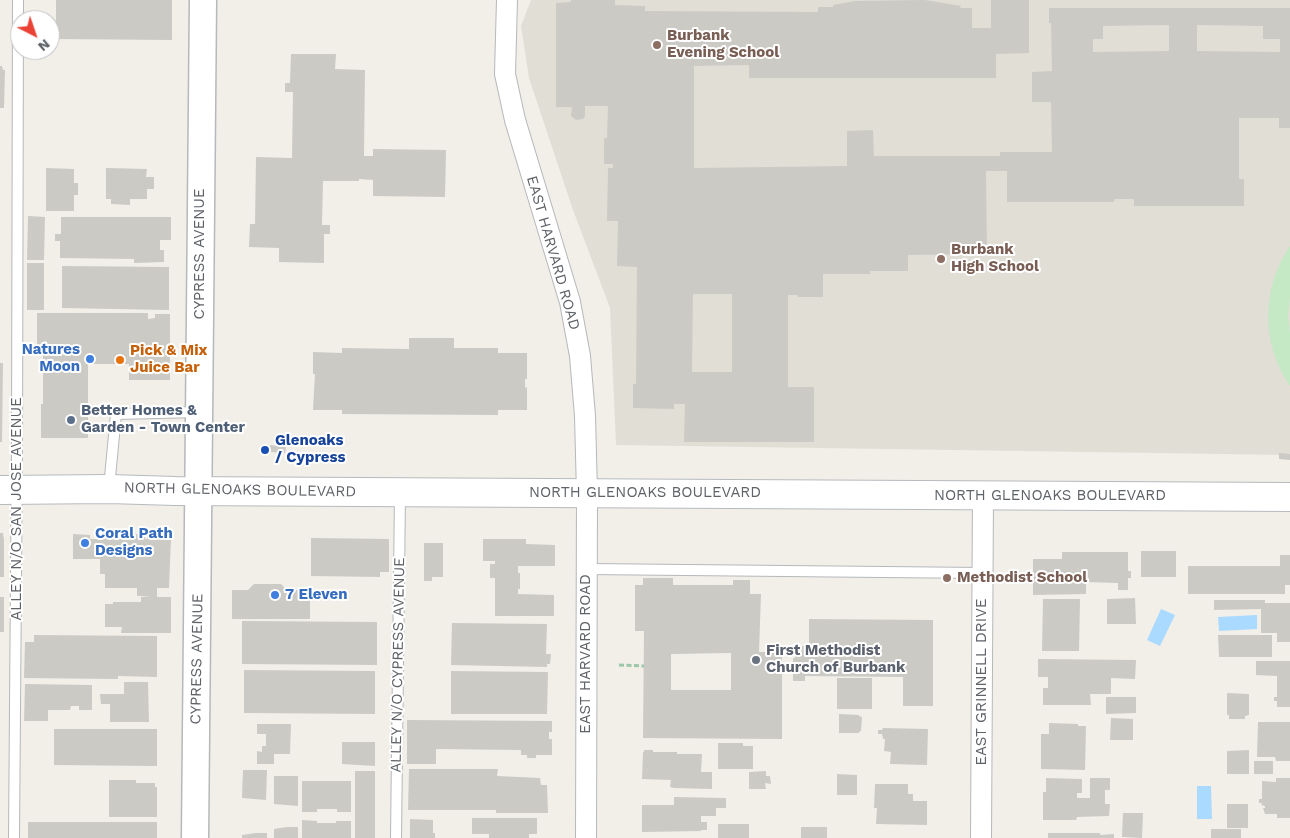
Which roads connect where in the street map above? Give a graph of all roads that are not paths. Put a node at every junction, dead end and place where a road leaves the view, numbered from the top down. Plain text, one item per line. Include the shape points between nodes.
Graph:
1 (18, 0) edge
2 (203, 0) edge
3 (507, 0) edge
4 (200, 412) junction
5 (109, 489) junction
6 (9, 490) edge
7 (200, 491) junction
8 (400, 492) junction
9 (587, 493) junction
10 (983, 495) junction
11 (1290, 498) edge
12 (586, 569) junction
13 (982, 573) junction
14 (14, 838) edge
15 (195, 838) edge
16 (396, 838) edge
17 (586, 838) edge
18 (981, 838) edge

1 - 6 lane, ALLEY N/O SAN JOSE AVENUE
2 - 4 street, CYPRESS AVENUE
3 - 9 street, EAST HARVARD ROAD via 505,74 515,120 570,302 580,356
4 - 5 lane via 116,414
4 - 7 street, CYPRESS AVENUE
5 - 6 main road, NORTH GLENOAKS BOULEVARD
5 - 7 main road, NORTH GLENOAKS BOULEVARD
6 - 14 lane, ALLEY N/O SAN JOSE AVENUE
7 - 8 main road, NORTH GLENOAKS BOULEVARD
7 - 15 street, CYPRESS AVENUE
8 - 9 main road, NORTH GLENOAKS BOULEVARD
8 - 16 lane, ALLEY N/O CYPRESS AVENUE
9 - 10 main road, NORTH GLENOAKS BOULEVARD
9 - 12 street, EAST HARVARD ROAD
10 - 11 main road, NORTH GLENOAKS BOULEVARD
10 - 13 street, EAST GRINNELL DRIVE
12 - 13 lane
12 - 17 street, EAST HARVARD ROAD
13 - 18 street, EAST GRINNELL DRIVE

